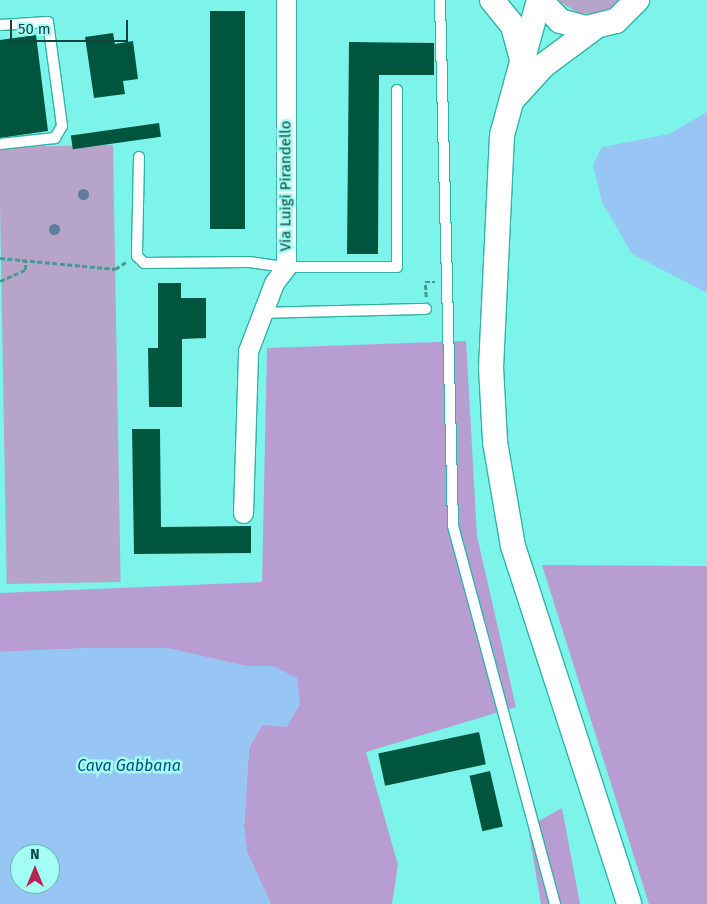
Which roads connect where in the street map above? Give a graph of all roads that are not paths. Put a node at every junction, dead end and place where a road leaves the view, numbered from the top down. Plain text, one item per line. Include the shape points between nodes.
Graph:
1 (286, 0) edge
2 (440, 0) edge
3 (492, 0) edge
4 (540, 0) edge
5 (637, 0) edge
6 (0, 25) edge
7 (594, 28) junction
8 (522, 61) junction
9 (397, 90) dead end
10 (513, 99) junction
11 (0, 144) edge
12 (139, 157) dead end
13 (286, 267) junction
14 (426, 309) road end
15 (262, 313) junction
16 (242, 512) dead end
17 (555, 904) edge
18 (629, 904) edge

1 - 13 street, Via Luigi Pirandello
2 - 17 lane via 453,526
3 - 8 street via 513,26
4 - 7 street via 550,13 564,22
4 - 8 street
5 - 7 street via 620,19
6 - 11 lane via 48,22 62,126 55,138
7 - 10 street via 544,65
8 - 10 street
9 - 13 lane via 397,267
10 - 18 street via 502,135 492,350 491,391 500,477 513,546
12 - 13 lane via 137,256 144,263 249,262
13 - 15 street, Via Luigi Pirandello via 274,283
14 - 15 lane
15 - 16 street, Via Luigi Pirandello via 248,351

